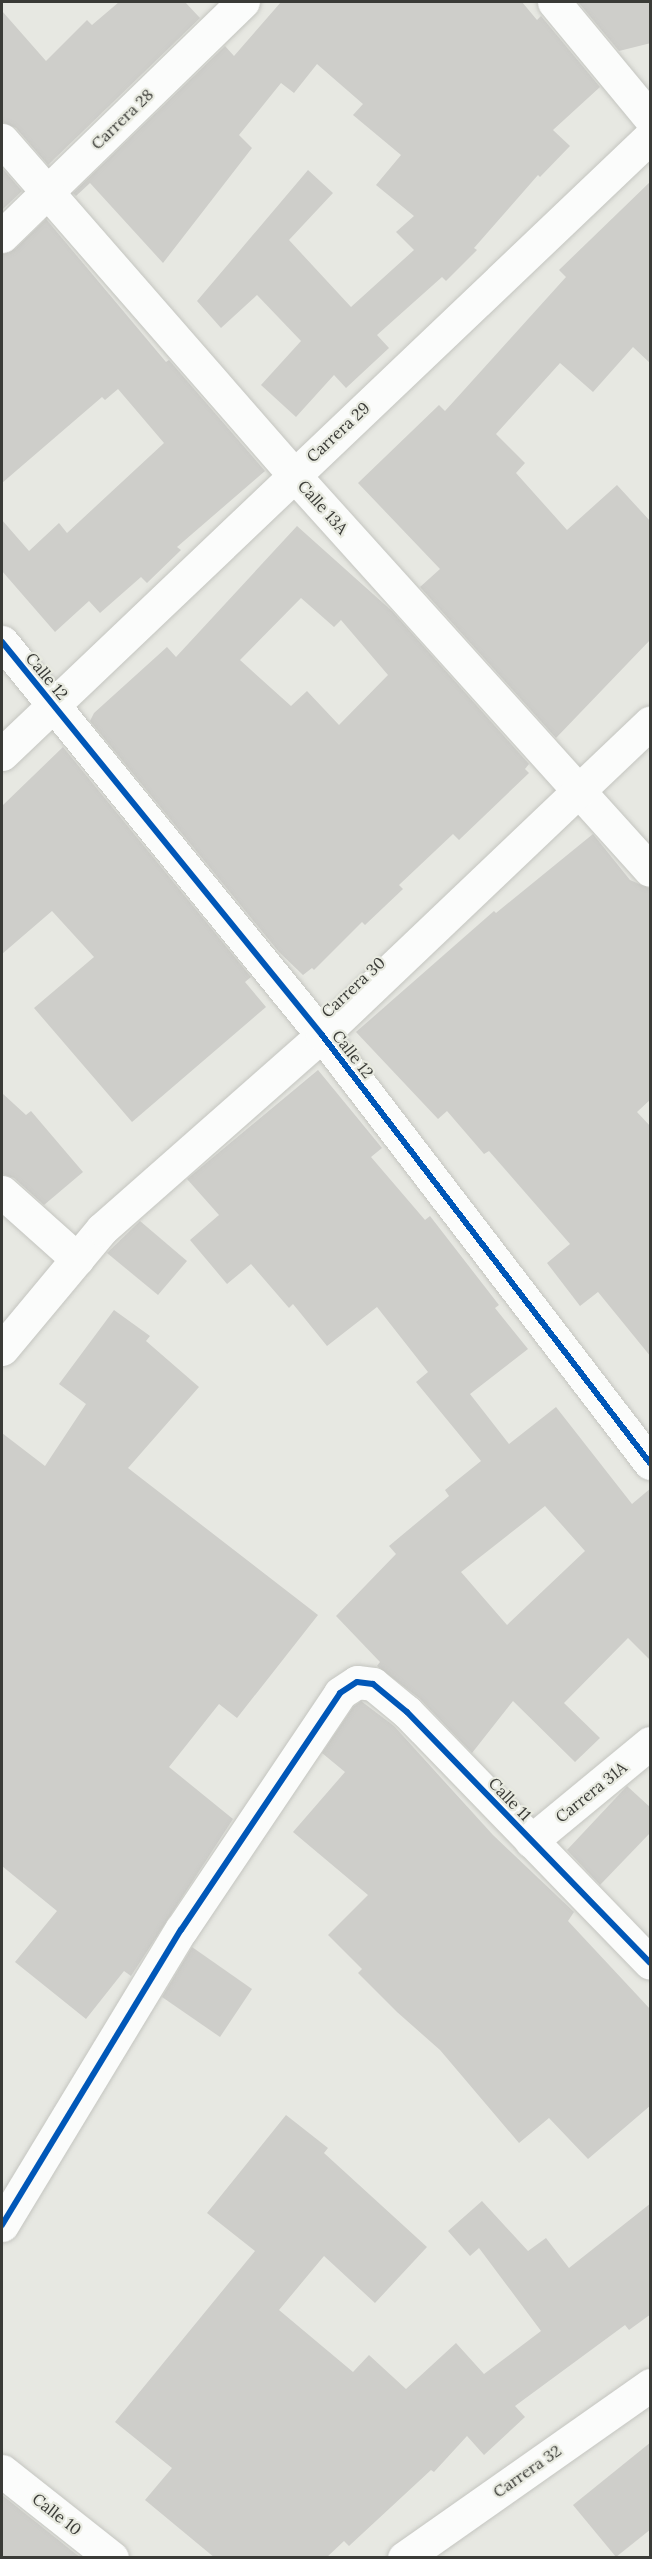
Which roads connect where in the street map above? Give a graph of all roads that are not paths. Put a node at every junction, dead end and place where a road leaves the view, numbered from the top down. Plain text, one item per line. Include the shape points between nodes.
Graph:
1 (243, 2) edge
2 (554, 2) edge
3 (651, 118) edge
4 (651, 137) edge
5 (2, 140) edge
6 (48, 191) junction
7 (2, 236) edge
8 (293, 474) junction
9 (2, 642) edge
10 (54, 704) junction
11 (651, 723) edge
12 (2, 754) edge
13 (578, 792) junction
14 (651, 870) edge
15 (322, 1035) junction
16 (2, 1192) edge
17 (77, 1259) junction
18 (2, 1349) edge
19 (651, 1464) edge
20 (651, 1743) edge
21 (531, 1840) junction
22 (651, 1963) edge
23 (2, 2225) edge
24 (651, 2385) edge
25 (2, 2471) edge
26 (112, 2558) edge
27 (404, 2558) edge

1 - 6 street, Carrera 28
2 - 3 street
4 - 8 street, Carrera 29
5 - 6 street, Calle 13A
6 - 7 street, Carrera 28
6 - 8 street, Calle 13A
8 - 10 street, Carrera 29
8 - 13 street, Calle 13A
9 - 10 street, Calle 12
10 - 12 street, Carrera 29
10 - 15 street, Calle 12
11 - 13 street, Carrera 30
13 - 14 street, Calle 13A
13 - 15 street, Carrera 30
15 - 17 street, Carrera 30 via 102,1229
15 - 19 street, Calle 12
16 - 17 street
17 - 18 street, Carrera 30
20 - 21 street, Carrera 31A
21 - 22 street, Calle 11
21 - 23 street, Calle 11 via 387,1693 373,1684 357,1682 340,1693 181,1930
24 - 27 street, Carrera 32
25 - 26 street, Calle 10

